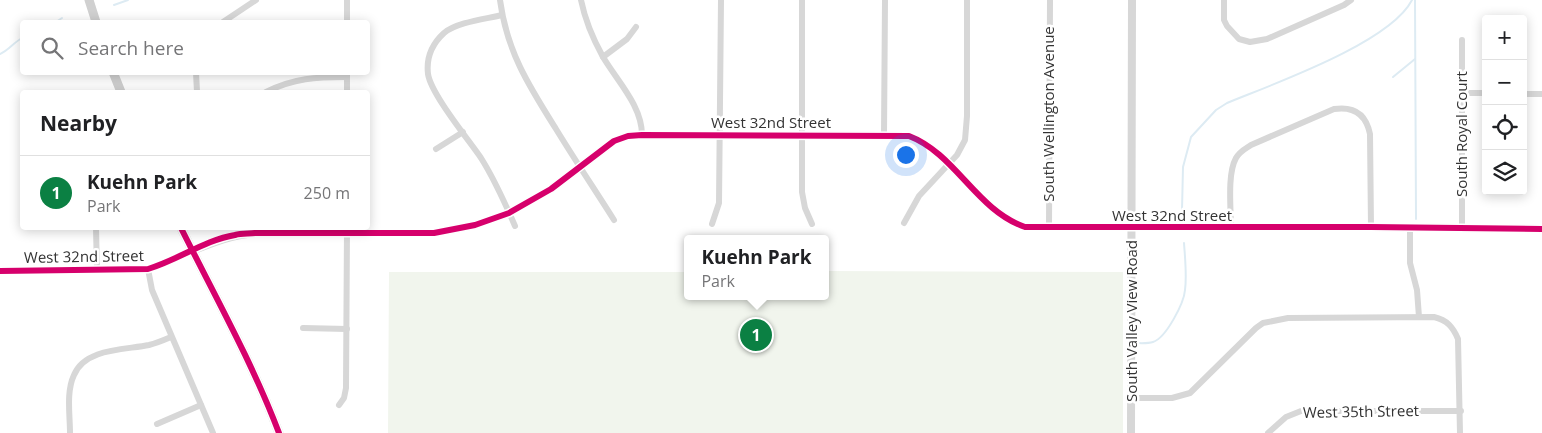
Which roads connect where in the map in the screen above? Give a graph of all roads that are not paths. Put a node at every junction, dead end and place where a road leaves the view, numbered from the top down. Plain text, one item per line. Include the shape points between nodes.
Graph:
1 (89, 0) edge
2 (256, 0) edge
3 (346, 0) edge
4 (500, 0) edge
5 (580, 0) edge
6 (721, 0) edge
7 (802, 0) edge
8 (885, 0) edge
9 (967, 0) edge
10 (1050, 0) edge
11 (1132, 0) edge
12 (1224, 0) edge
13 (1351, 0) edge
14 (502, 15) junction
15 (95, 20) edge
16 (226, 20) edge
17 (347, 20) edge
18 (636, 27) dead end
19 (1462, 40) dead end
20 (603, 57) junction
21 (114, 75) edge
22 (196, 75) edge
23 (347, 75) edge
24 (120, 90) edge
25 (197, 90) edge
26 (270, 90) edge
27 (347, 90) edge
28 (1463, 93) junction
29 (1482, 93) edge
30 (1527, 94) edge
31 (1542, 94) edge
32 (463, 132) junction
33 (801, 135) junction
34 (884, 135) junction
35 (642, 136) junction
36 (720, 136) junction
37 (436, 149) dead end
38 (949, 164) junction
39 (579, 167) junction
40 (509, 213) junction
41 (614, 220) dead end
42 (904, 223) dead end
43 (712, 224) dead end
44 (812, 224) dead end
45 (515, 226) dead end
46 (1371, 227) junction
47 (1049, 228) junction
48 (1132, 228) junction
49 (1231, 228) junction
50 (1410, 228) junction
51 (1462, 228) junction
52 (1542, 229) edge
53 (96, 230) edge
54 (182, 230) edge
55 (255, 230) edge
56 (347, 230) edge
57 (192, 250) junction
58 (148, 269) junction
59 (97, 270) junction
60 (0, 271) edge
61 (1419, 317) junction
62 (304, 328) dead end
63 (347, 329) junction
64 (171, 337) junction
65 (1132, 398) junction
66 (201, 405) junction
67 (339, 405) dead end
68 (1461, 411) junction
69 (157, 424) dead end
70 (70, 433) edge
71 (213, 433) edge
72 (279, 433) edge
73 (1132, 433) edge
74 (1268, 433) edge
75 (1460, 433) edge

1 - 15 main road
2 - 16 street
3 - 17 street
4 - 14 street
5 - 20 street via 589,29
6 - 36 street
7 - 33 street
8 - 34 street
9 - 38 street via 966,133 962,147
10 - 47 street, South Wellington Avenue
11 - 48 street, South Valley View Road
12 - 13 street via 1227,26 1239,38 1250,42 1267,39
14 - 32 street via 449,29 436,41 429,54 429,78
14 - 39 street via 512,51 524,77
18 - 20 street via 627,39
19 - 28 street, South Royal Court
20 - 35 street via 638,112
21 - 24 main road
22 - 25 street
23 - 26 street via 304,78
23 - 27 street
28 - 29 street
28 - 51 street, South Royal Court
30 - 31 street
32 - 37 street
32 - 40 street via 497,184
33 - 34 street, West 32nd Street
33 - 36 street, West 32nd Street
33 - 44 street via 802,192
34 - 38 street, West 32nd Street via 920,140
35 - 36 street, West 32nd Street
35 - 39 street, West 32nd Street via 614,141
36 - 43 street via 719,203
38 - 42 street via 919,196
38 - 47 street, West 32nd Street via 993,210 1008,221 1025,227
39 - 40 street, West 32nd Street via 552,189
39 - 41 street
40 - 45 street
40 - 56 street, West 32nd Street via 475,225 434,233
46 - 49 street, West 32nd Street
46 - 49 street via 1369,126 1358,112 1340,108 1240,152 1232,172
46 - 50 street, West 32nd Street
47 - 48 street, West 32nd Street
48 - 49 street, West 32nd Street
48 - 65 street, South Valley View Road
50 - 51 street, West 32nd Street
50 - 61 street via 1410,263
51 - 52 street, West 32nd Street
53 - 59 street
54 - 57 main road
55 - 56 street, West 32nd Street
55 - 57 street, West 32nd Street
56 - 63 street
57 - 58 street, West 32nd Street
57 - 72 main road via 228,316
58 - 59 street, West 32nd Street
58 - 64 street via 152,290
59 - 60 street, West 32nd Street
61 - 65 street via 1288,318 1270,321 1248,334 1190,393 1172,398
61 - 68 street via 1439,318 1454,330 1459,344
62 - 63 street
63 - 67 street via 346,388
64 - 66 street
64 - 70 street via 99,353 84,362 74,374 70,392
65 - 73 street, South Valley View Road
66 - 69 street
66 - 71 street
68 - 74 street, West 35th Street via 1301,411 1286,417
68 - 75 street

